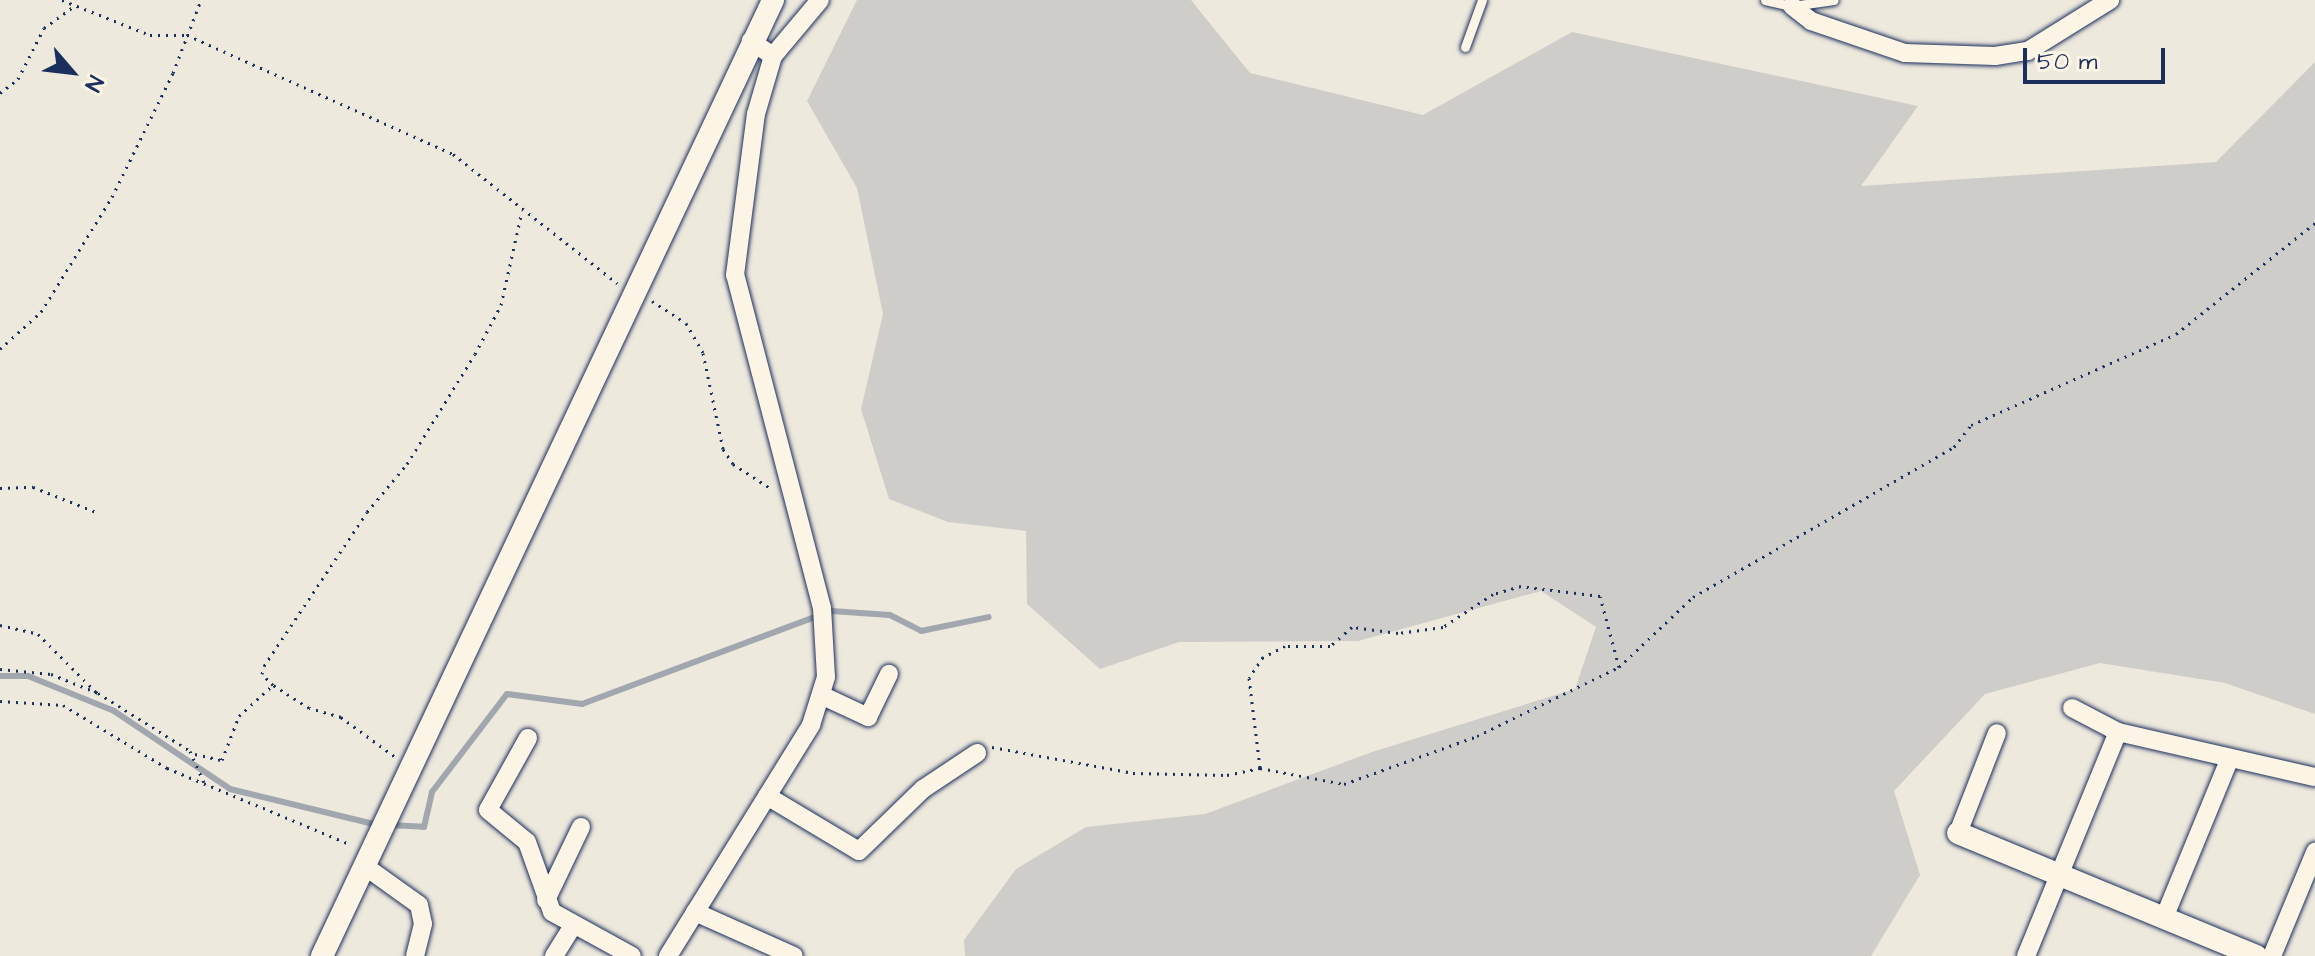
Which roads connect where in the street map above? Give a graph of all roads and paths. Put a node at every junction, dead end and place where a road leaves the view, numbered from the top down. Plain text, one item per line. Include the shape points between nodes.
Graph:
1 (62, 0) edge
2 (201, 0) edge
3 (773, 0) edge
4 (820, 0) edge
5 (1482, 0) edge
6 (1765, 0) edge
7 (1834, 0) edge
8 (2110, 0) edge
9 (74, 6) junction
10 (1792, 6) junction
11 (187, 35) junction
12 (751, 41) junction
13 (1465, 47) dead end
14 (773, 56) junction
15 (0, 93) edge
16 (522, 211) junction
17 (2315, 223) edge
18 (632, 291) junction
19 (0, 349) edge
20 (0, 488) edge
21 (790, 501) junction
22 (96, 512) dead end
23 (0, 625) edge
24 (1619, 667) junction
25 (0, 669) edge
26 (889, 674) dead end
27 (273, 685) junction
28 (98, 693) junction
29 (823, 696) junction
30 (0, 701) edge
31 (2072, 708) dead end
32 (2118, 732) junction
33 (1997, 733) dead end
34 (528, 738) dead end
35 (977, 753) joint
36 (194, 754) junction
37 (2230, 758) junction
38 (412, 768) junction
39 (1260, 768) junction
40 (2315, 777) edge
41 (205, 784) junction
42 (767, 796) junction
43 (581, 827) dead end
44 (1958, 833) joint
45 (2315, 852) edge
46 (369, 860) junction
47 (2060, 875) junction
48 (546, 900) junction
49 (695, 912) junction
50 (2164, 918) junction
51 (573, 925) junction
52 (322, 956) edge
53 (415, 956) edge
54 (554, 956) edge
55 (632, 956) edge
56 (668, 956) edge
57 (794, 956) edge
58 (2026, 956) edge
59 (2257, 956) edge
60 (2272, 956) edge

1 - 9 path
2 - 11 path
3 - 12 street
4 - 14 street
5 - 13 lane
6 - 10 lane
7 - 10 lane
8 - 10 street via 2028,51 1995,56 1905,53 1811,21
9 - 11 path via 150,35
9 - 15 path via 44,28 18,79
11 - 16 path via 453,154 496,182
11 - 19 path via 143,138 98,221 41,312
12 - 14 street
12 - 18 street
14 - 21 street via 756,114 735,275
16 - 18 path via 591,269
16 - 27 path via 490,327 407,464 367,512 264,666 262,674
17 - 24 path via 2176,334 1971,425 1954,447 1693,597
18 - 21 path via 686,323 703,353 723,449 733,464
18 - 38 street
20 - 22 path via 33,487
21 - 29 street via 823,613 828,653
23 - 28 path via 38,634 83,672
24 - 39 path via 1381,774 1344,784
24 - 39 path via 1600,596 1566,588 1521,586 1493,594 1443,627 1424,632 1352,627 1330,646 1285,646 1252,667
25 - 28 path via 51,674
26 - 29 street via 868,717
27 - 36 path via 239,716 222,760
27 - 38 path via 300,704 341,717
28 - 36 path
29 - 42 street
30 - 41 path via 63,705
31 - 32 street
32 - 37 street
32 - 47 street
33 - 44 street
34 - 48 street via 488,810 527,842
35 - 39 path via 1011,747 1072,767 1133,773 1227,775
35 - 42 street via 923,789 859,851
36 - 41 path
37 - 40 street
37 - 50 street
38 - 46 street
41 - 46 path
42 - 49 street
43 - 48 street
44 - 47 street
45 - 60 street
46 - 52 street
46 - 53 street via 419,905 423,924
47 - 50 street
47 - 58 street
48 - 51 street
49 - 56 street
49 - 57 street
50 - 59 street
51 - 54 street
51 - 55 street

